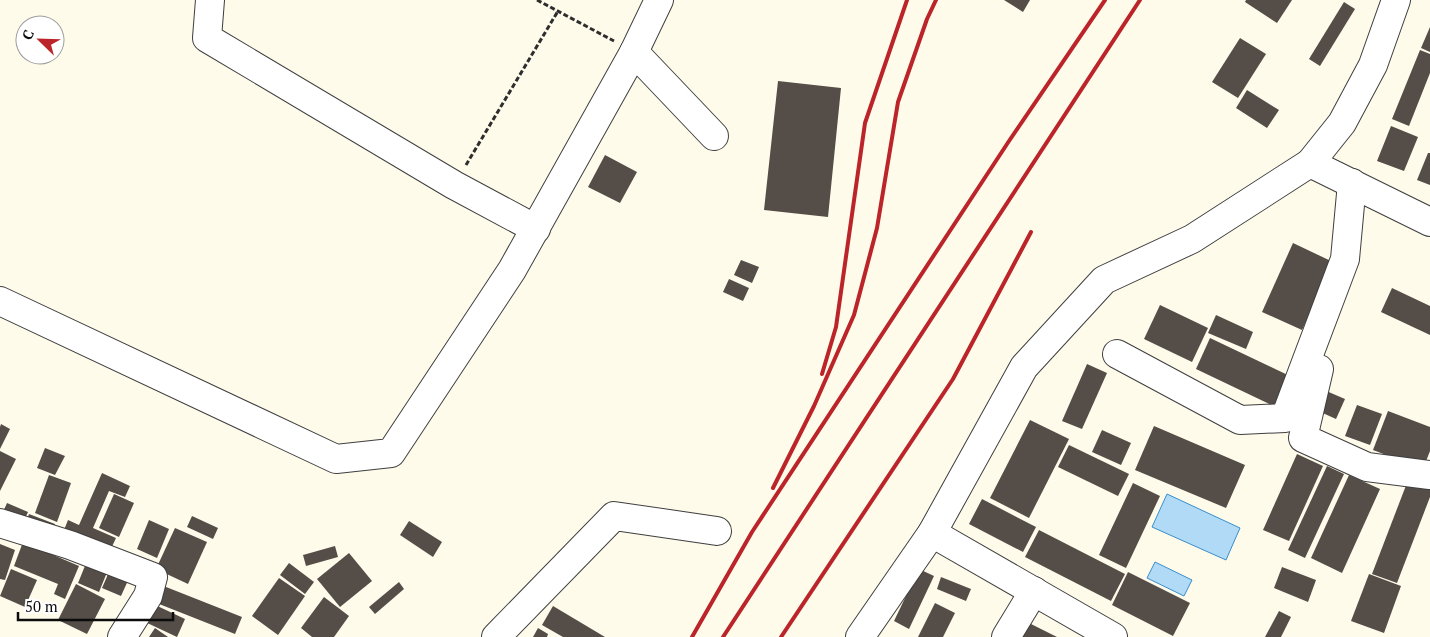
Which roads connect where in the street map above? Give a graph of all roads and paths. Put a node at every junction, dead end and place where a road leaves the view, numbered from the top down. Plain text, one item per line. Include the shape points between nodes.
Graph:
1 (210, 0) edge
2 (537, 0) edge
3 (659, 0) edge
4 (1396, 0) edge
5 (558, 11) junction
6 (634, 52) junction
7 (714, 136) dead end
8 (1310, 163) junction
9 (1352, 183) junction
10 (454, 186) junction
11 (1430, 222) edge
12 (536, 229) junction
13 (0, 301) edge
14 (1312, 347) junction
15 (1117, 354) dead end
16 (1430, 475) edge
17 (0, 523) edge
18 (717, 531) dead end
19 (932, 533) junction
20 (1034, 591) junction
21 (122, 637) edge
22 (496, 637) edge
23 (860, 637) edge
24 (1006, 637) edge
25 (1113, 637) edge

1 - 10 street via 207,38
2 - 5 path
3 - 6 street
4 - 8 street via 1373,65 1342,123
5 - 6 path
5 - 10 path
6 - 7 street
6 - 12 street
8 - 9 street
8 - 19 street via 1192,239 1104,280 1024,367
9 - 11 street
9 - 14 street via 1344,258
10 - 12 street
12 - 13 street via 391,453 336,459
14 - 15 street via 1285,418 1240,420
14 - 16 street via 1320,366 1302,438 1367,466
17 - 21 street via 153,576 148,596
18 - 22 street via 614,516
19 - 20 street
19 - 23 street
20 - 24 street
20 - 25 street

